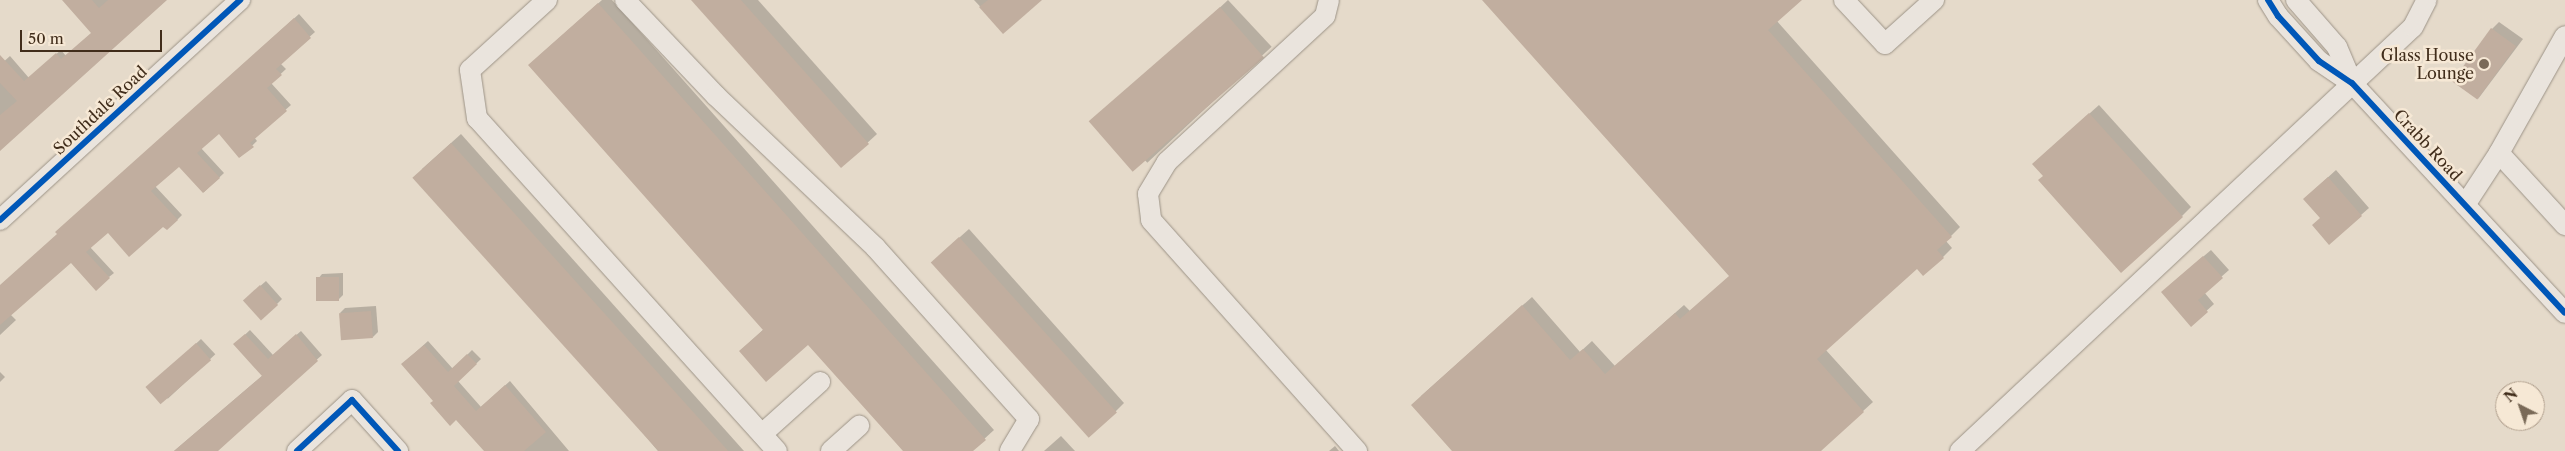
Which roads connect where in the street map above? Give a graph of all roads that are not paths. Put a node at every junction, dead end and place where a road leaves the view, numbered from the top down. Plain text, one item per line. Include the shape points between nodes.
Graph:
1 (240, 0) edge
2 (547, 0) edge
3 (625, 0) edge
4 (1329, 0) edge
5 (1844, 0) edge
6 (2296, 0) edge
7 (2426, 0) edge
8 (2267, 1) edge
9 (1924, 3) edge
10 (2565, 36) edge
11 (2352, 83) junction
12 (2499, 153) junction
13 (2465, 204) junction
14 (0, 220) edge
15 (2565, 225) edge
16 (2565, 313) edge
17 (820, 382) dead end
18 (859, 426) dead end
19 (762, 434) junction
20 (297, 451) edge
21 (398, 451) edge
22 (777, 451) edge
23 (831, 451) edge
24 (1010, 451) edge
25 (1357, 451) edge
26 (1960, 451) edge

1 - 14 street, Southdale Road
2 - 19 street via 470,70 478,118
3 - 24 street via 716,96 875,247 1029,419
4 - 25 street via 1325,16 1167,162 1148,194 1151,220
5 - 9 street via 1885,44
6 - 11 street, Crabb Road via 2337,47
7 - 11 street via 2413,27
8 - 11 street, Crabb Road via 2319,61
10 - 12 street
11 - 13 street, Crabb Road
11 - 26 street via 2307,129
12 - 13 street
12 - 15 street
13 - 16 street, Crabb Road
17 - 19 street
18 - 23 street
19 - 22 street
20 - 21 street via 352,400

